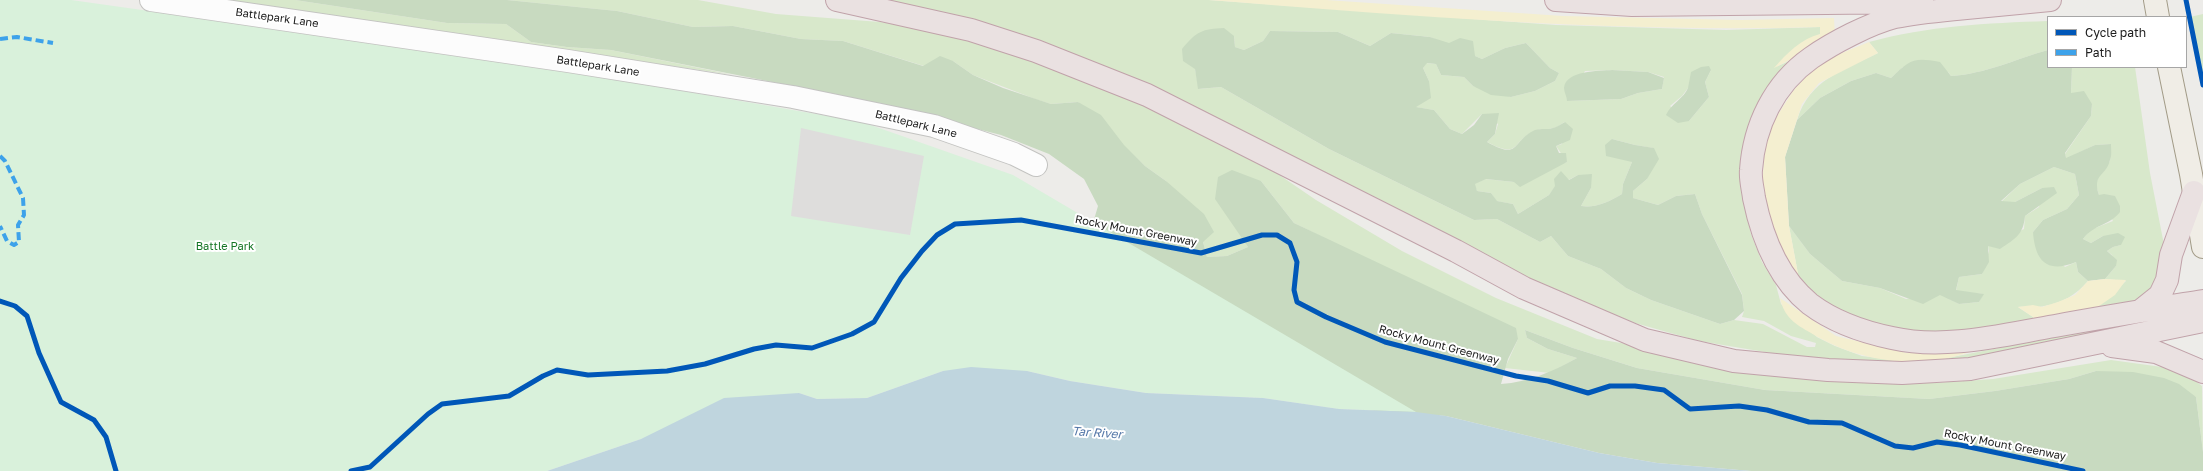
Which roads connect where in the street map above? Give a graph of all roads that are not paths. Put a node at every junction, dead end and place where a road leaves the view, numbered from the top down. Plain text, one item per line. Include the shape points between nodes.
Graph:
1 (151, 0) edge
2 (837, 0) edge
3 (1556, 0) edge
4 (2050, 0) edge
5 (2155, 0) edge
6 (2158, 16) edge
7 (2169, 68) edge
8 (1036, 165) dead end
9 (2194, 192) junction
10 (2203, 247) edge
11 (2203, 301) edge
12 (2140, 311) junction
13 (2203, 321) edge
14 (2097, 344) junction
15 (2203, 372) edge

1 - 8 street, Battlepark Lane via 793,97 934,126 1007,151
2 - 14 highway via 971,30 1036,51 1147,95 1524,288 1645,340 1734,361 1828,370 1902,373 1970,369
3 - 4 highway via 1632,5
4 - 12 highway via 1926,12 1894,18 1837,43 1808,60 1774,96 1756,134 1750,173 1762,230 1782,271 1809,302 1844,324 1892,338 1939,343
5 - 6 main road
7 - 9 main road
9 - 10 main road
9 - 12 highway via 2171,255 2167,280 2160,295
11 - 12 highway
13 - 14 highway
14 - 15 highway via 2156,352

